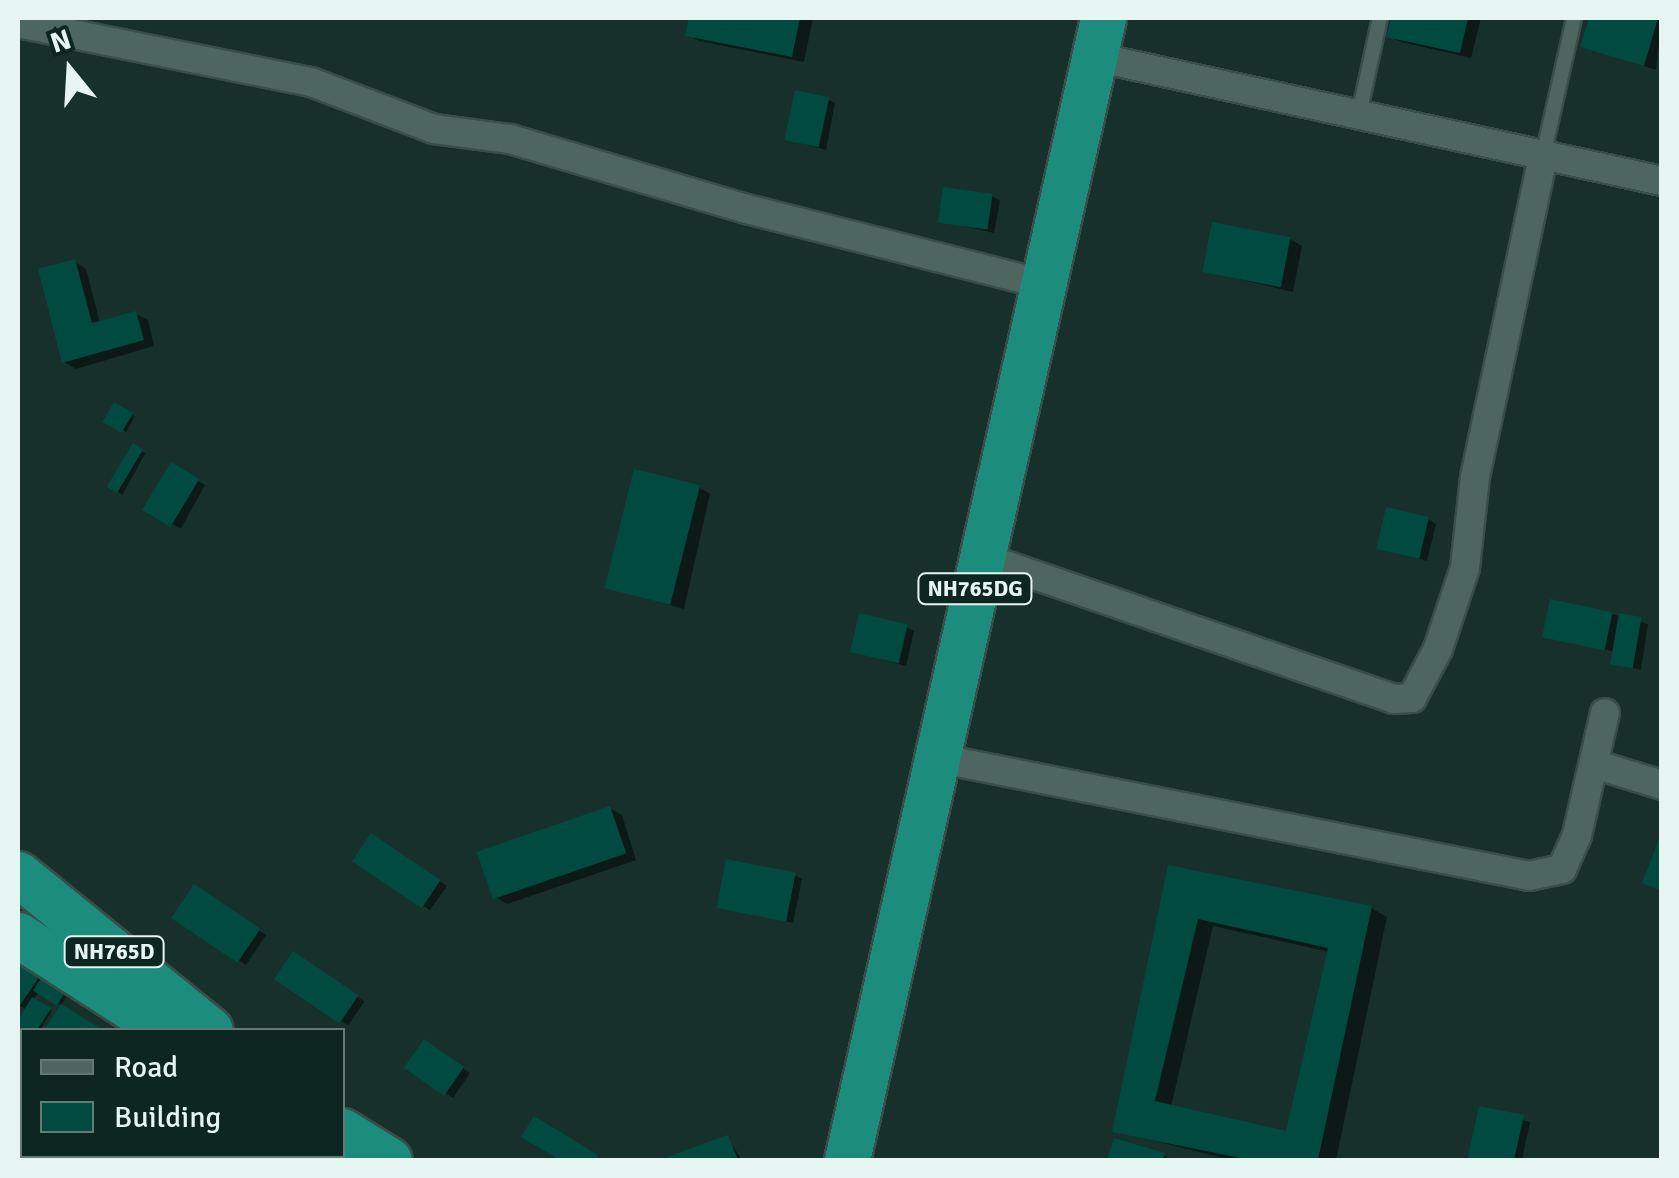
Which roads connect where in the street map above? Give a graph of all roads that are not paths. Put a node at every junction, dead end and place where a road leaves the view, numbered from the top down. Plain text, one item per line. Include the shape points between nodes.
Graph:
1 (1380, 18) edge
2 (1574, 18) edge
3 (18, 24) edge
4 (1099, 37) edge
5 (1359, 114) junction
6 (1542, 157) junction
7 (1662, 181) edge
8 (1044, 284) junction
9 (982, 557) junction
10 (1605, 713) dead end
11 (937, 758) junction
12 (1594, 764) junction
13 (1662, 784) edge
14 (18, 874) edge
15 (18, 935) edge
16 (163, 1028) edge
17 (208, 1028) edge
18 (345, 1133) edge
19 (389, 1160) edge
20 (847, 1160) edge

1 - 5 lane
2 - 6 lane
3 - 8 street via 310,82 434,129 510,139 747,209
4 - 5 street
4 - 8 highway, NH765DG
5 - 6 street
6 - 7 street
6 - 9 street via 1475,477 1464,568 1438,650 1412,698 1394,699
8 - 9 highway, NH765DG
9 - 11 highway, NH765DG
10 - 12 street
11 - 12 street via 1529,876 1562,869
11 - 20 highway, NH765DG
12 - 13 street
14 - 17 highway, NH765D
15 - 16 highway, NH765D
18 - 19 highway

